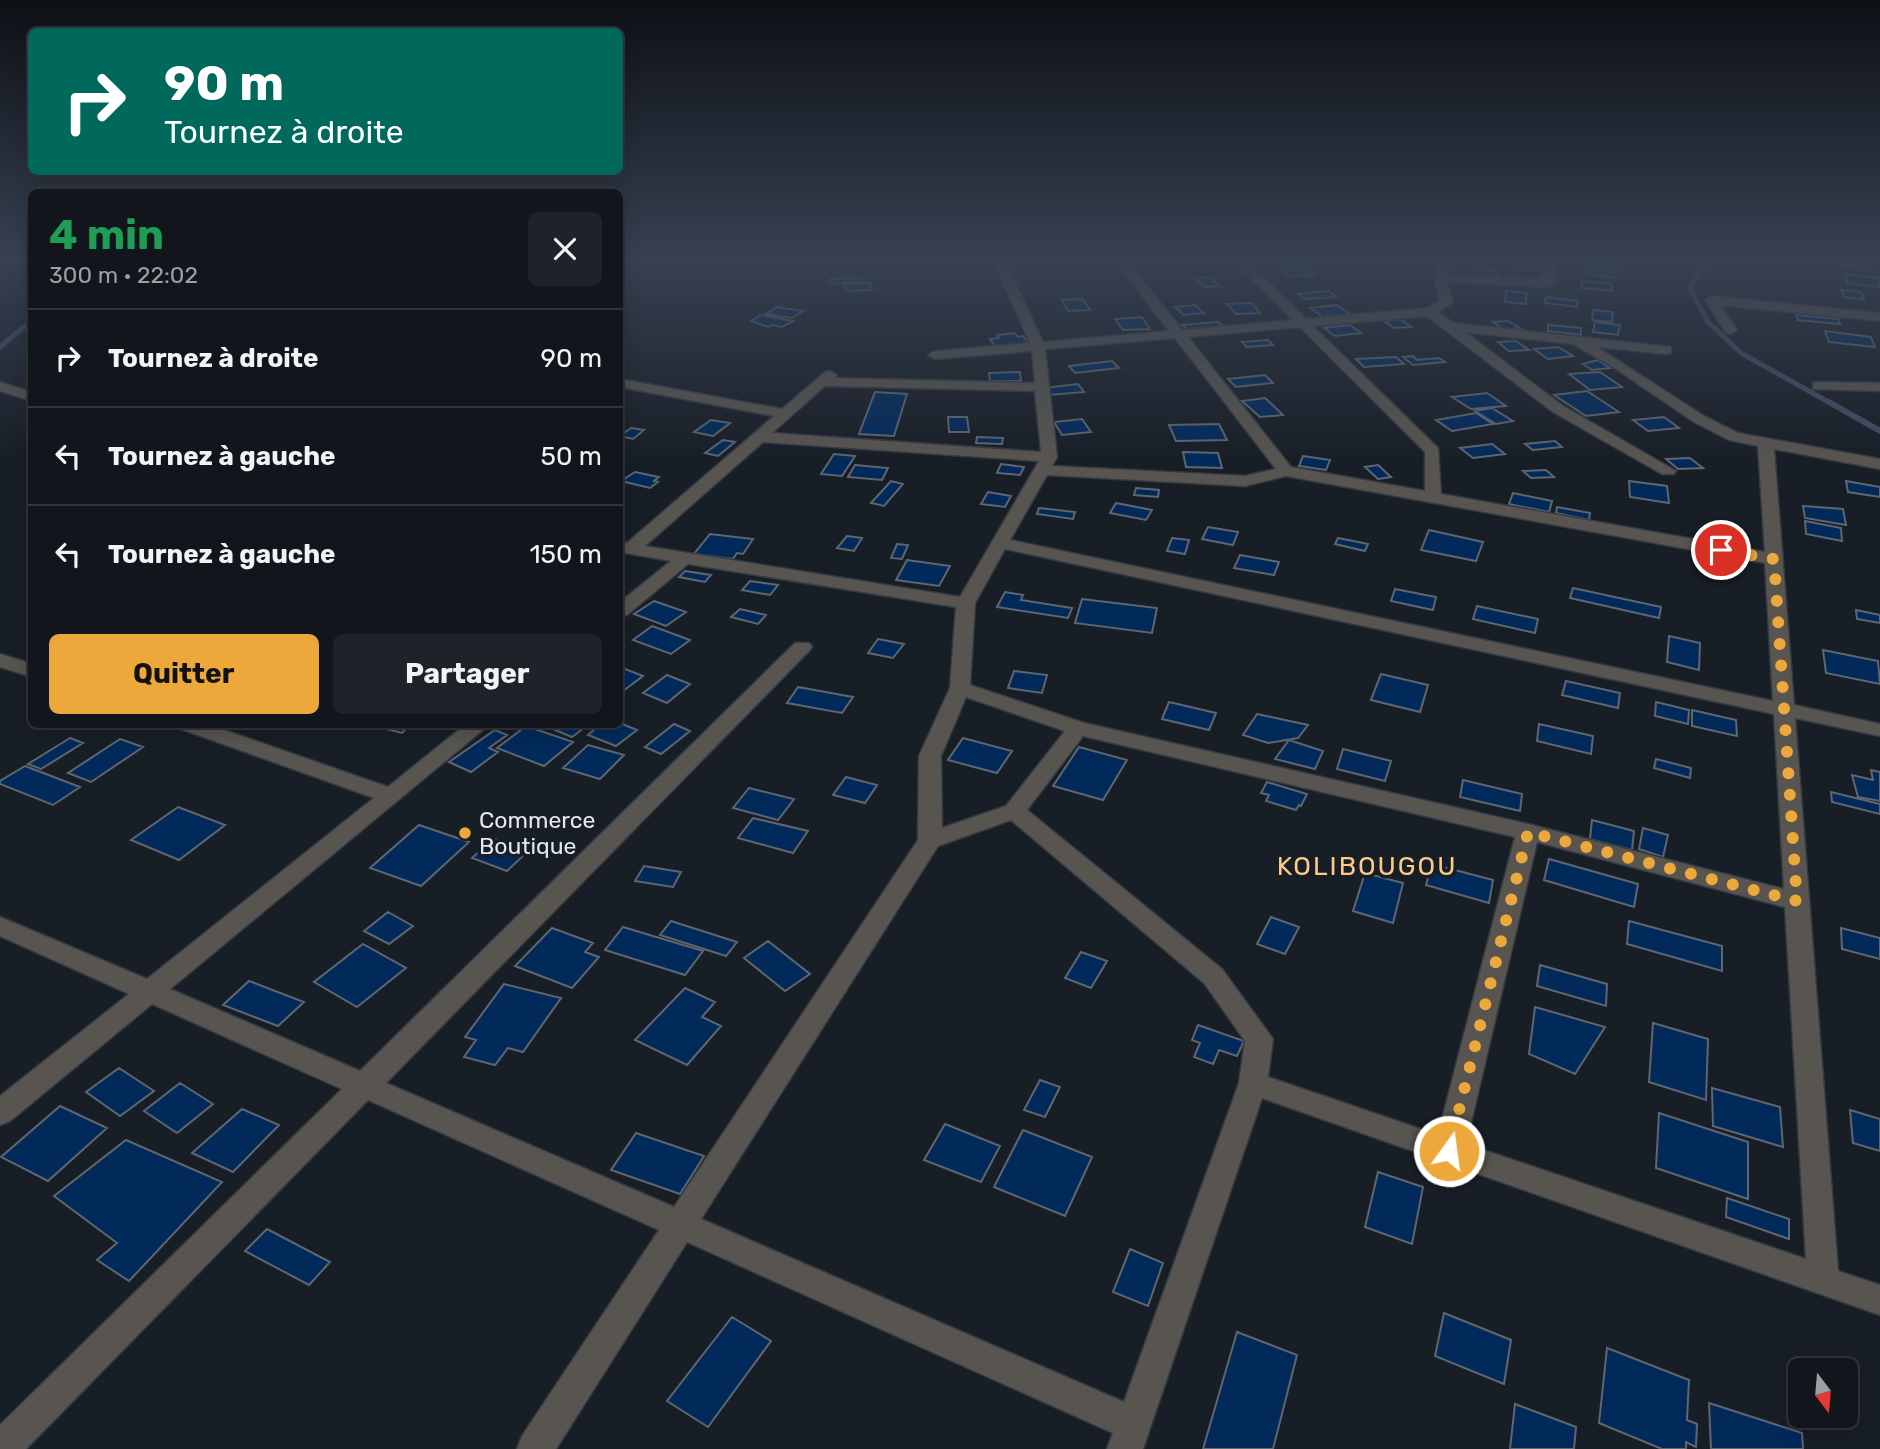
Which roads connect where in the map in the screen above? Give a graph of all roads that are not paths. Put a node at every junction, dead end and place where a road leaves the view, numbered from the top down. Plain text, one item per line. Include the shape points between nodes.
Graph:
1 (1029, 327) edge
2 (1172, 327) edge
3 (1262, 327) edge
4 (1307, 327) edge
5 (1451, 327) joint
6 (1729, 327) edge
7 (1731, 330) dead end
8 (1178, 334) junction
9 (1576, 340) junction
10 (1038, 346) junction
11 (1666, 350) dead end
12 (934, 355) dead end
13 (623, 384) edge
14 (0, 386) edge
15 (1818, 386) dead end
16 (1042, 387) junction
17 (1880, 387) edge
18 (28, 396) edge
19 (786, 414) junction
20 (759, 437) junction
21 (1766, 445) junction
22 (1045, 464) junction
23 (1880, 464) edge
24 (1286, 471) junction
25 (1668, 471) dead end
26 (1433, 498) junction
27 (1000, 543) junction
28 (625, 548) edge
29 (685, 558) junction
30 (1774, 559) junction
31 (966, 603) junction
32 (623, 609) edge
33 (802, 647) dead end
34 (0, 660) edge
35 (28, 670) edge
36 (960, 688) junction
37 (1784, 710) junction
38 (196, 728) edge
39 (475, 728) edge
40 (1078, 728) junction
41 (1880, 730) edge
42 (391, 796) junction
43 (1014, 811) junction
44 (1528, 832) junction
45 (930, 840) junction
46 (1797, 901) junction
47 (0, 926) edge
48 (150, 992) junction
49 (1253, 1083) junction
50 (364, 1086) junction
51 (0, 1113) edge
52 (1449, 1151) junction
53 (680, 1225) junction
54 (1823, 1280) junction
55 (1880, 1300) edge
56 (1130, 1437) edge
57 (1, 1449) edge
58 (535, 1449) edge

1 - 10 street
2 - 8 street
3 - 8 street
4 - 26 street via 1433,451
5 - 9 street
5 - 25 street via 1558,410
6 - 7 street
8 - 10 street
8 - 24 street
9 - 11 street
9 - 21 street via 1699,419 1734,437
10 - 12 street
10 - 16 street
13 - 19 street
14 - 18 street
15 - 17 street
16 - 19 street via 826,379
16 - 22 street
19 - 20 street
20 - 22 street
20 - 28 street
21 - 23 street
21 - 30 street
22 - 24 street via 1245,481
22 - 27 street
24 - 26 street
26 - 30 street
27 - 31 street
27 - 37 street
28 - 29 street
29 - 31 street
29 - 32 street
30 - 37 street
31 - 36 street
33 - 50 street
34 - 35 street
36 - 40 street
36 - 45 street via 930,756
37 - 41 street
37 - 46 street
38 - 42 street
39 - 42 street
40 - 43 street
40 - 44 street
42 - 48 street
43 - 45 street
43 - 49 street via 1213,976 1259,1039
44 - 46 street
44 - 52 street
45 - 53 street
46 - 54 street
47 - 48 street
48 - 50 street
48 - 51 street
49 - 52 street
49 - 56 street
50 - 53 street
50 - 57 street
52 - 54 street
53 - 56 street
53 - 58 street
54 - 55 street

